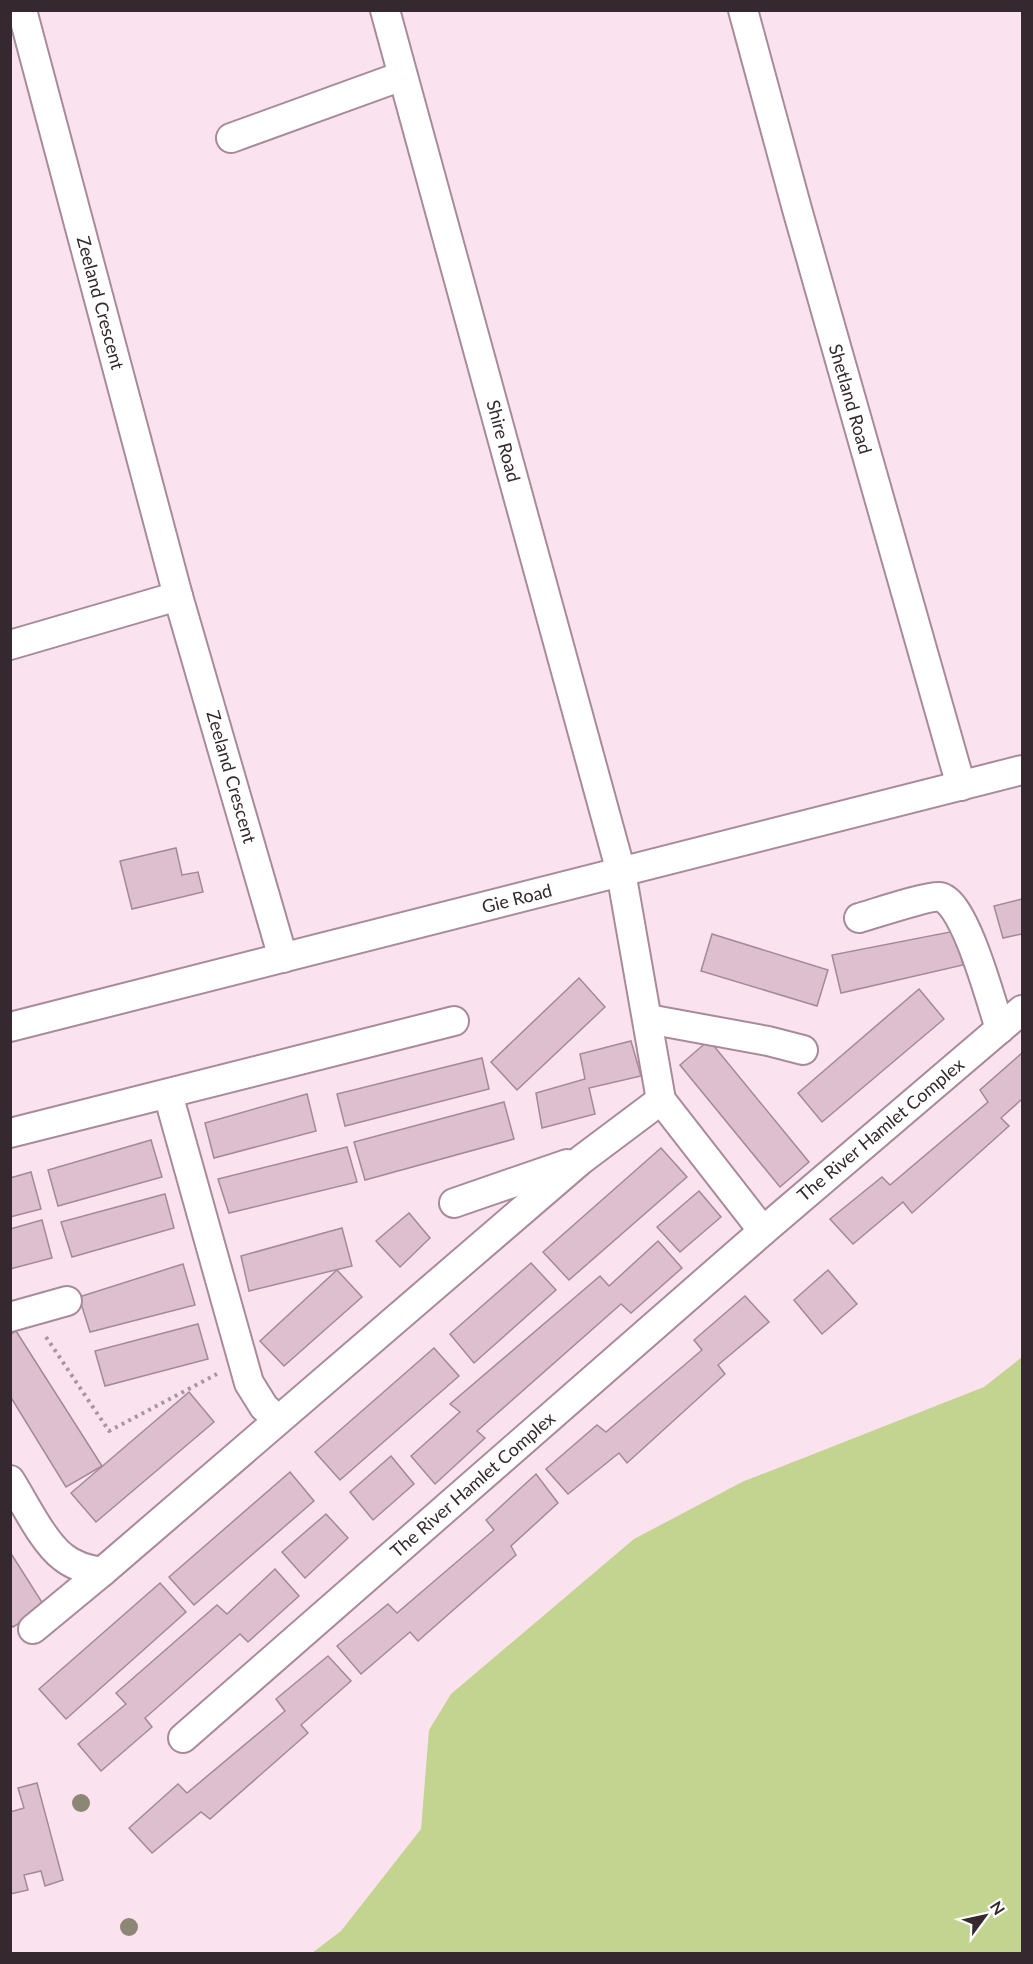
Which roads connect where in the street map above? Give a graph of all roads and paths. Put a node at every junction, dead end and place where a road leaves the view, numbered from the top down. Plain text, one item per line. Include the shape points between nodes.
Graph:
1 (22, 10) edge
2 (385, 10) edge
3 (743, 10) edge
4 (402, 76) junction
5 (231, 138) dead end
6 (178, 596) junction
7 (10, 645) edge
8 (1023, 770) edge
9 (961, 786) junction
10 (621, 872) junction
11 (860, 918) dead end
12 (283, 958) junction
13 (1023, 1010) edge
14 (648, 1019) junction
15 (454, 1021) dead end
16 (10, 1027) edge
17 (1000, 1029) junction
18 (803, 1050) dead end
19 (168, 1094) junction
20 (662, 1100) junction
21 (10, 1133) edge
22 (581, 1160) junction
23 (454, 1203) dead end
24 (763, 1231) junction
25 (67, 1300) dead end
26 (20, 1314) edge
27 (242, 1361) junction
28 (278, 1420) junction
29 (10, 1480) edge
30 (102, 1572) junction
31 (33, 1629) dead end
32 (183, 1738) dead end

1 - 6 street, Zeeland Crescent
2 - 4 street, Shire Road
3 - 9 street, Shetland Road
4 - 5 street
4 - 10 street, Shire Road
6 - 7 street
6 - 12 street, Zeeland Crescent
8 - 9 street, Gie Road
9 - 10 street, Gie Road
10 - 12 street, Gie Road
10 - 14 street
11 - 17 street via 927,899 940,897 951,903 972,942
12 - 16 street, Gie Road
13 - 17 street, The River Hamlet Complex
14 - 18 street
14 - 20 street
15 - 19 street
17 - 24 street, The River Hamlet Complex
19 - 21 street
19 - 27 street
20 - 22 street
20 - 24 street
22 - 23 street
22 - 28 street
24 - 32 street, The River Hamlet Complex
25 - 26 street
26 - 27 path via 109,1431
27 - 28 street via 256,1396
28 - 30 street
29 - 30 street via 63,1557 75,1565
30 - 31 street

